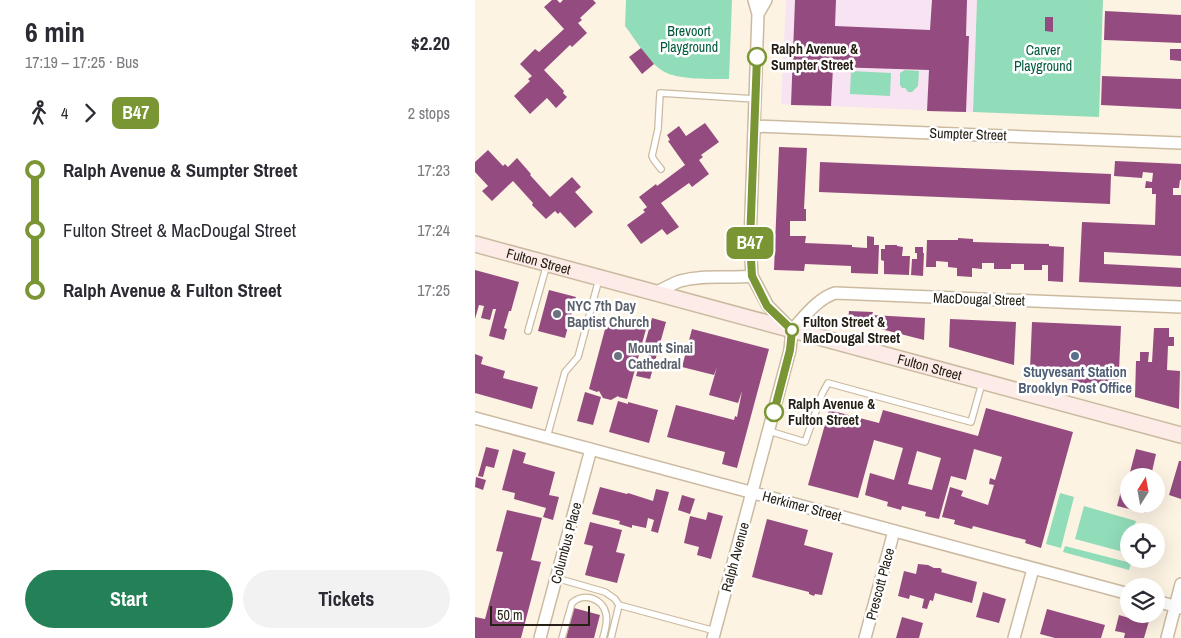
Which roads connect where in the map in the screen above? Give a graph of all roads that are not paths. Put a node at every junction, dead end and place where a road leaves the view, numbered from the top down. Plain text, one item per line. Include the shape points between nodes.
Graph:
1 (754, 0) edge
2 (766, 0) edge
3 (758, 14) junction
4 (755, 99) junction
5 (754, 126) junction
6 (1181, 143) edge
7 (661, 169) dead end
8 (475, 244) edge
9 (547, 264) junction
10 (752, 276) junction
11 (599, 278) junction
12 (655, 293) junction
13 (1181, 307) edge
14 (528, 330) dead end
15 (792, 330) junction
16 (983, 381) junction
17 (475, 418) edge
18 (769, 431) junction
19 (1181, 435) edge
20 (547, 437) junction
21 (591, 449) junction
22 (753, 492) junction
23 (894, 531) junction
24 (1033, 569) junction
25 (556, 578) junction
26 (1181, 584) edge
27 (1120, 592) edge
28 (1165, 603) edge
29 (619, 606) junction
30 (1178, 607) edge
31 (714, 635) edge
32 (540, 638) edge
33 (562, 638) edge
34 (603, 638) edge
35 (611, 638) edge
36 (865, 638) edge
37 (1014, 638) edge
38 (1167, 638) edge

1 - 3 street
2 - 3 street
3 - 4 street
4 - 5 street
4 - 7 lane via 660,93 658,130 652,156
5 - 6 street, Sumpter Street
5 - 10 street
8 - 9 main road, Fulton Street
9 - 11 main road, Fulton Street
9 - 14 lane
10 - 12 street via 680,281
10 - 15 street via 767,306
11 - 12 main road, Fulton Street
11 - 20 lane via 578,357 565,372
12 - 15 main road, Fulton Street
13 - 15 street, MacDougal Street via 835,293 821,299
15 - 16 main road, Fulton Street
15 - 18 street, Ralph Avenue
16 - 18 lane via 971,422 827,383 805,442
16 - 19 main road, Fulton Street
17 - 20 street, Herkimer Street
18 - 22 street, Ralph Avenue
20 - 21 street, Herkimer Street
21 - 22 street, Herkimer Street
21 - 25 street, Columbus Place
22 - 23 street, Herkimer Street
22 - 31 street, Ralph Avenue
23 - 24 street, Herkimer Street
23 - 36 street, Prescott Place
24 - 27 street, Herkimer Street
24 - 37 street
25 - 29 lane via 605,592
25 - 32 street, Columbus Place
26 - 30 street
28 - 30 street
29 - 31 lane
29 - 35 lane
30 - 38 street
33 - 34 lane via 572,604 583,597 594,599 604,607 607,623

